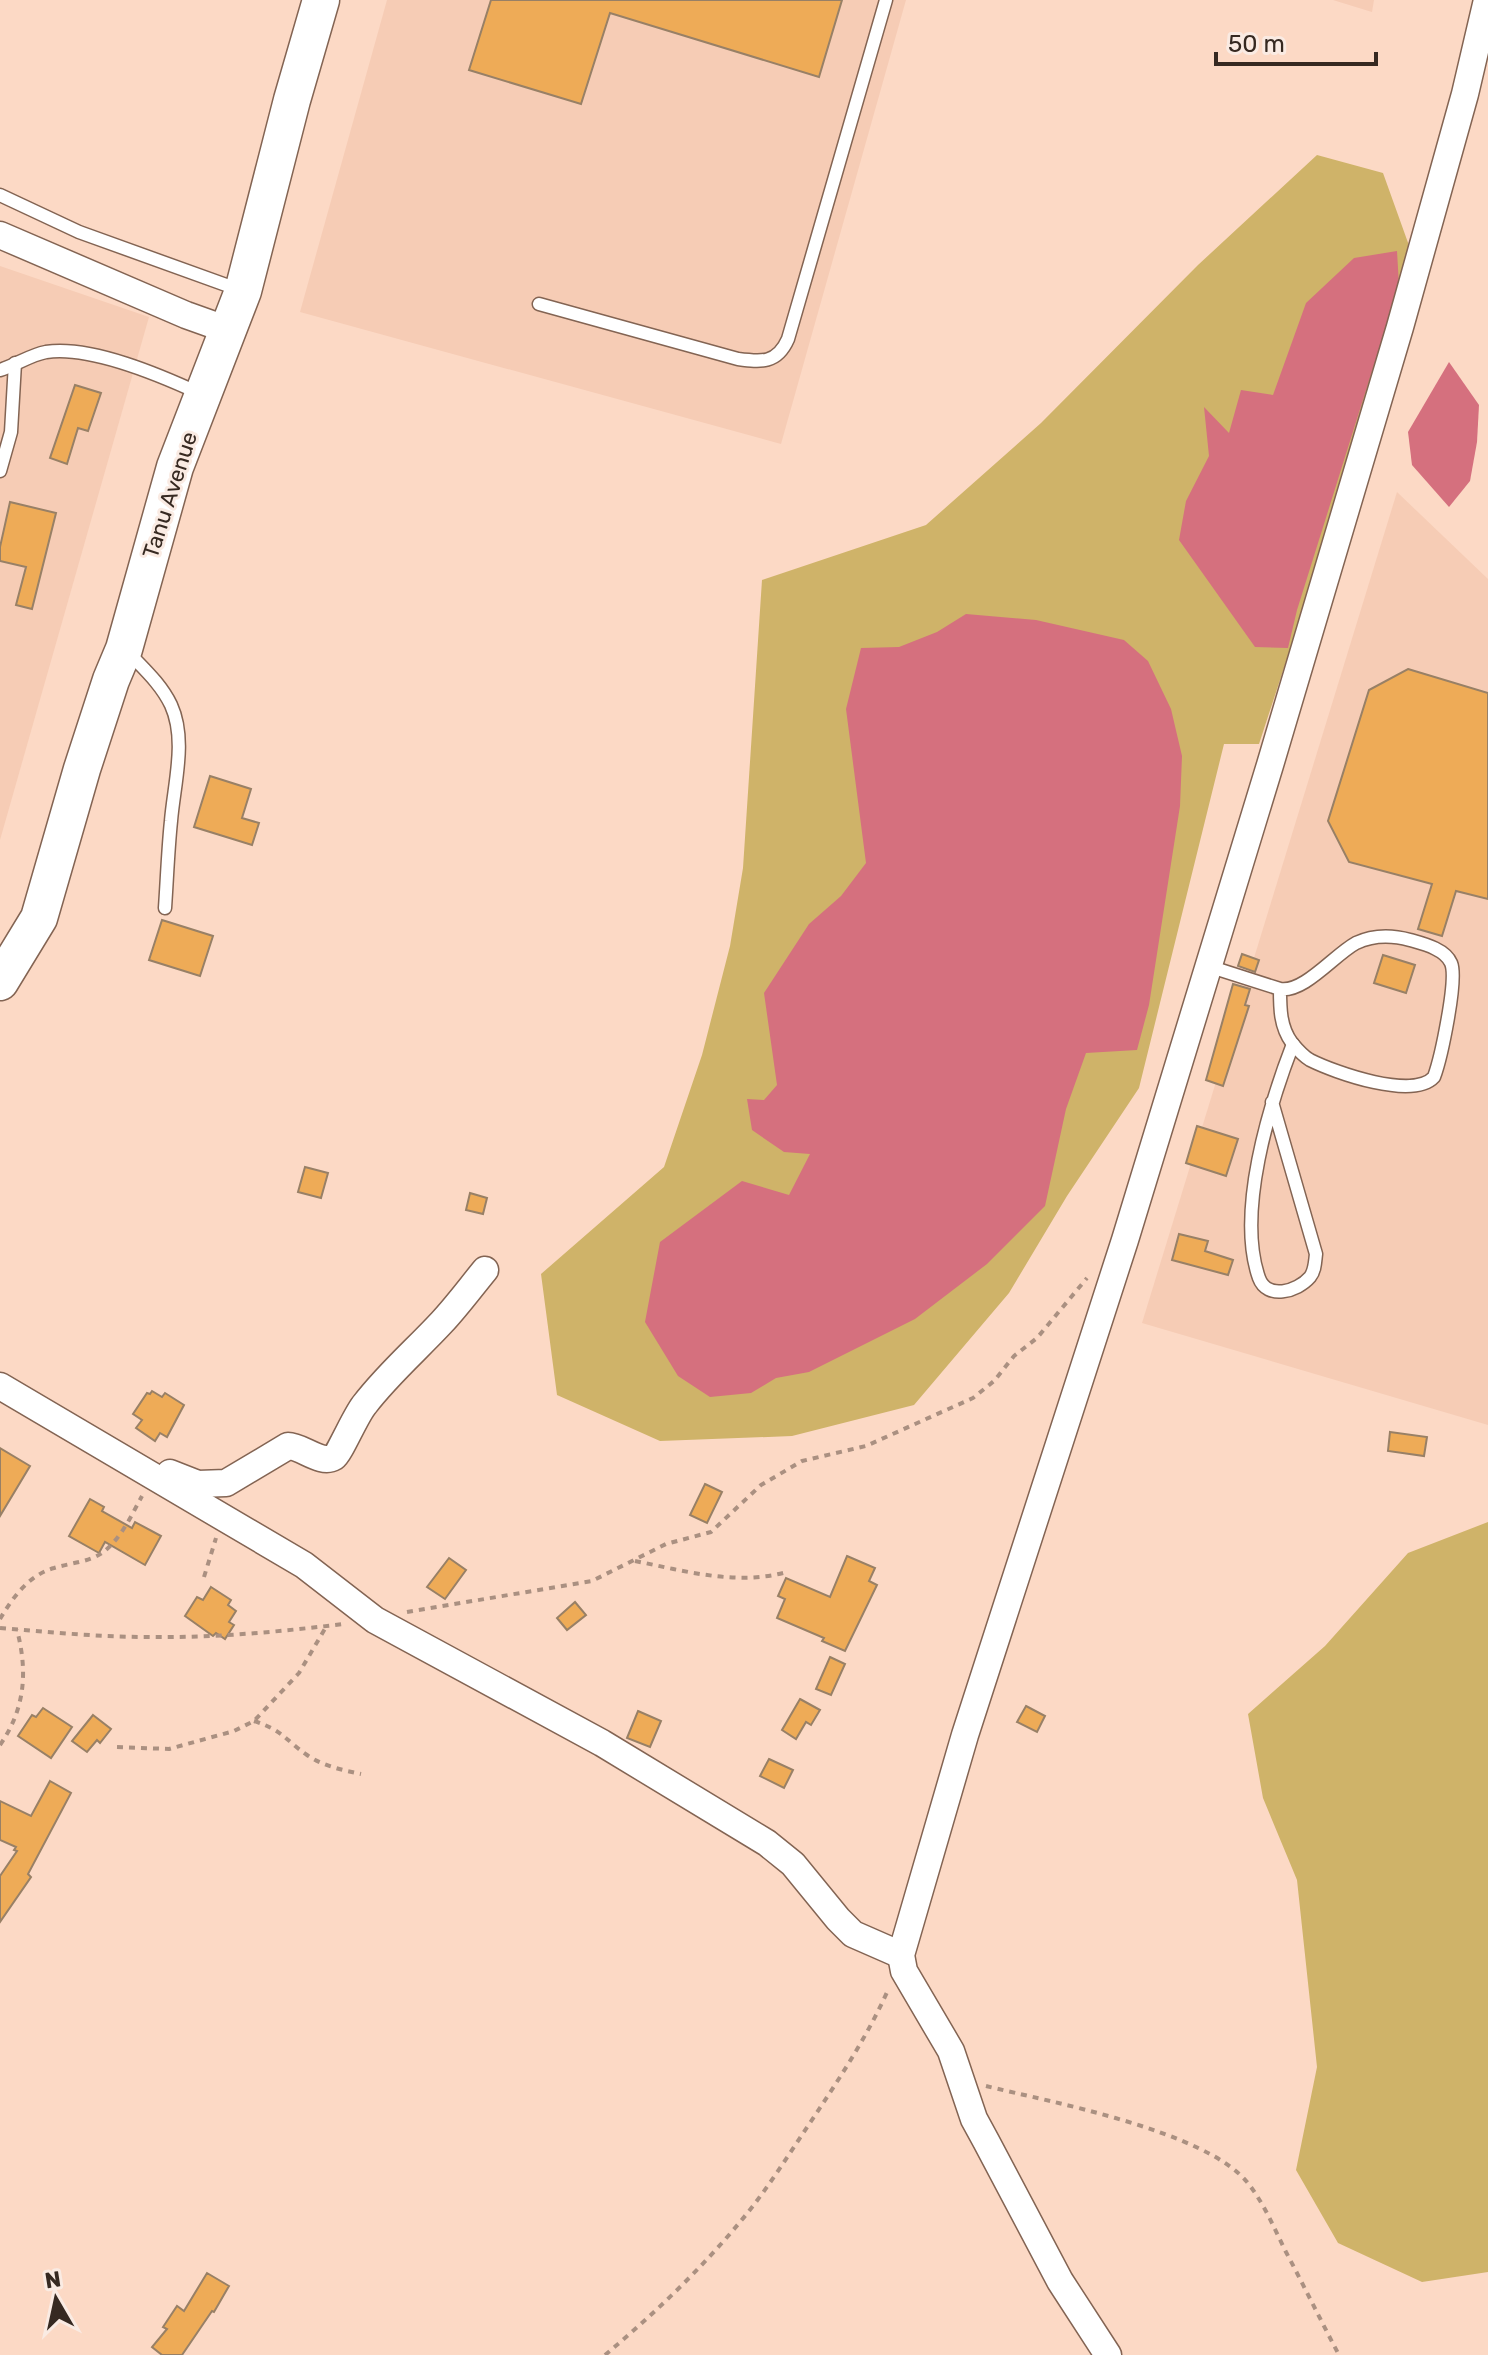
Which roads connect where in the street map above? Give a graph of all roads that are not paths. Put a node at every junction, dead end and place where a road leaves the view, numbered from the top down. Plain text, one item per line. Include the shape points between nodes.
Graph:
1 (321, 0) edge
2 (886, 0) edge
3 (1487, 0) edge
4 (0, 195) edge
5 (0, 235) edge
6 (243, 291) junction
7 (539, 304) dead end
8 (228, 330) junction
9 (15, 363) junction
10 (0, 370) edge
11 (204, 396) junction
12 (0, 471) edge
13 (124, 649) junction
14 (165, 908) dead end
15 (1208, 966) junction
16 (0, 982) edge
17 (1280, 989) junction
18 (1293, 1044) junction
19 (1272, 1102) junction
20 (485, 1270) dead end
21 (0, 1386) edge
22 (146, 1472) junction
23 (903, 1963) junction
24 (1108, 2355) edge

1 - 6 street, Tanu Avenue
2 - 7 lane via 780,354 764,362 738,359
3 - 15 street via 1400,327
4 - 6 lane via 79,232
5 - 8 street
6 - 8 street, Tanu Avenue
8 - 11 street, Tanu Avenue
9 - 10 lane
9 - 11 lane via 40,353 70,352 146,370
9 - 12 lane via 11,432
11 - 13 street, Tanu Avenue via 175,467
13 - 14 lane via 168,700 177,732
13 - 16 street, Tanu Avenue via 77,783 39,918
15 - 17 lane
15 - 23 street via 965,1735
17 - 18 lane via 1283,1023
17 - 18 lane via 1301,986 1338,954 1374,937 1411,940 1442,952 1452,963 1438,1065 1428,1084 1379,1083 1313,1061
18 - 19 lane
19 - 19 lane via 1252,1207 1254,1245 1261,1283 1284,1291 1309,1278 1316,1254
20 - 22 street via 365,1404 333,1457 288,1446 233,1481 214,1485
21 - 22 street
22 - 23 street via 304,1565 375,1620 602,1743 767,1843 793,1864 853,1934
23 - 24 street via 951,2051 974,2119 1009,2186 1060,2281

